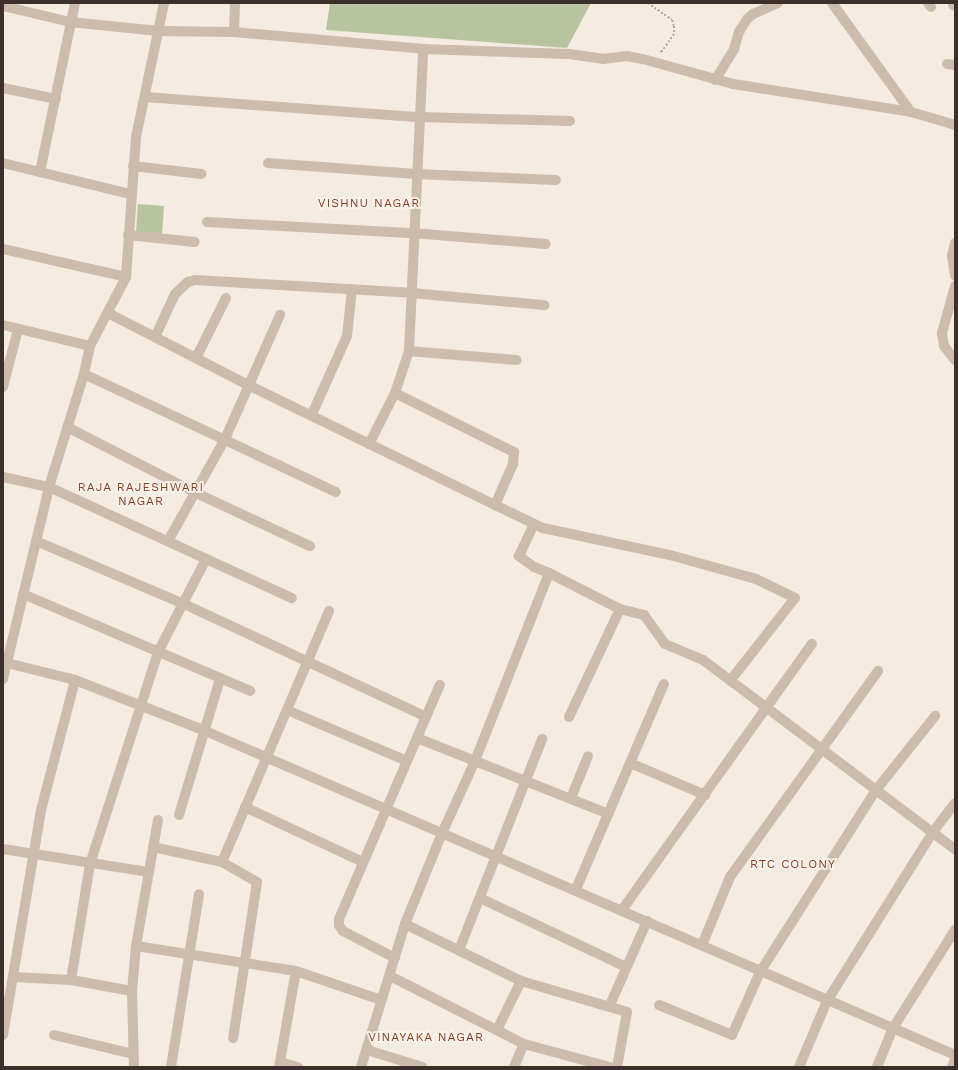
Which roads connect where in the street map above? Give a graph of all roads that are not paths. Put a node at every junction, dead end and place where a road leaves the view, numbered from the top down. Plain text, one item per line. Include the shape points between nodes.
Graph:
1 (75, 3) edge
2 (164, 3) edge
3 (235, 3) edge
4 (778, 3) edge
5 (832, 3) edge
6 (3, 6) edge
7 (70, 22) junction
8 (159, 31) junction
9 (234, 32) junction
10 (423, 49) junction
11 (715, 80) junction
12 (3, 88) edge
13 (145, 97) junction
14 (56, 99) junction
15 (911, 112) junction
16 (419, 117) junction
17 (570, 121) dead end
18 (955, 125) edge
19 (3, 163) edge
20 (268, 163) dead end
21 (133, 166) junction
22 (40, 172) junction
23 (202, 174) dead end
24 (416, 174) junction
25 (556, 180) dead end
26 (130, 194) junction
27 (207, 222) dead end
28 (413, 233) junction
29 (128, 235) junction
30 (195, 242) dead end
31 (955, 242) edge
32 (546, 244) dead end
33 (3, 249) edge
34 (955, 276) edge
35 (126, 277) junction
36 (955, 286) edge
37 (352, 288) junction
38 (411, 293) junction
39 (226, 298) dead end
40 (544, 305) dead end
41 (108, 313) junction
42 (280, 314) dead end
43 (3, 325) edge
44 (18, 329) junction
45 (155, 337) junction
46 (90, 346) junction
47 (409, 350) junction
48 (196, 358) junction
49 (516, 360) dead end
50 (955, 360) edge
51 (84, 374) junction
52 (248, 385) junction
53 (3, 386) edge
54 (396, 392) junction
55 (312, 414) junction
56 (67, 427) junction
57 (225, 439) junction
58 (369, 444) junction
59 (3, 477) edge
60 (49, 487) junction
61 (194, 492) junction
62 (336, 492) dead end
63 (495, 505) junction
64 (534, 524) junction
65 (168, 541) junction
66 (36, 542) junction
67 (310, 546) dead end
68 (206, 559) junction
69 (549, 574) junction
70 (24, 594) junction
71 (292, 598) dead end
72 (184, 604) junction
73 (620, 608) junction
74 (329, 611) dead end
75 (812, 644) dead end
76 (7, 651) edge
77 (158, 652) junction
78 (307, 661) junction
79 (8, 662) junction
80 (878, 671) dead end
81 (3, 679) edge
82 (220, 679) junction
83 (75, 680) junction
84 (730, 681) junction
85 (664, 684) dead end
86 (440, 685) dead end
87 (250, 691) dead end
88 (140, 706) junction
89 (767, 708) junction
90 (287, 710) junction
91 (935, 716) dead end
92 (426, 717) junction
93 (568, 717) dead end
94 (203, 730) junction
95 (417, 738) junction
96 (542, 739) dead end
97 (823, 750) junction
98 (588, 756) dead end
99 (266, 757) junction
100 (407, 761) junction
101 (475, 761) junction
102 (630, 764) junction
103 (525, 781) junction
104 (876, 790) junction
105 (705, 795) junction
106 (571, 798) junction
107 (955, 803) edge
108 (245, 807) junction
109 (388, 809) junction
110 (609, 814) junction
111 (179, 815) dead end
112 (158, 820) dead end
113 (442, 831) junction
114 (933, 832) junction
115 (153, 847) junction
116 (3, 849) edge
117 (955, 849) edge
118 (35, 854) junction
119 (498, 856) junction
120 (222, 862) junction
121 (363, 862) junction
122 (90, 864) junction
123 (149, 872) junction
124 (576, 889) junction
125 (199, 894) dead end
126 (480, 898) junction
127 (622, 910) junction
128 (647, 921) junction
129 (405, 924) junction
130 (955, 930) edge
131 (702, 945) junction
132 (136, 946) junction
133 (459, 950) junction
134 (189, 953) junction
135 (396, 958) junction
136 (243, 962) junction
137 (626, 967) junction
138 (296, 971) junction
139 (760, 972) junction
140 (390, 976) junction
141 (13, 977) junction
142 (71, 980) junction
143 (522, 981) junction
144 (132, 991) junction
145 (6, 1000) edge
146 (381, 1000) junction
147 (827, 1001) junction
148 (610, 1005) junction
149 (659, 1006) dead end
150 (893, 1028) junction
151 (497, 1030) junction
152 (3, 1035) edge
153 (54, 1035) dead end
154 (233, 1038) dead end
155 (524, 1044) junction
156 (367, 1050) junction
157 (133, 1054) junction
158 (955, 1054) edge
159 (955, 1059) edge
160 (280, 1064) edge
161 (134, 1067) edge
162 (170, 1067) edge
163 (298, 1067) edge
164 (361, 1067) edge
165 (422, 1067) edge
166 (514, 1067) edge
167 (609, 1067) edge
168 (617, 1067) edge
169 (799, 1067) edge
170 (877, 1067) edge
171 (952, 1067) edge

1 - 7 street
2 - 8 street
3 - 9 street
4 - 11 street via 747,19 739,32 734,49
5 - 15 street
6 - 7 street
7 - 8 street
7 - 14 street
8 - 9 street
8 - 13 street
9 - 10 street
10 - 11 street via 569,54 604,59 627,56
10 - 16 street
11 - 15 street
12 - 14 street
13 - 16 street
13 - 21 street via 136,137
14 - 22 street
15 - 18 street
16 - 17 street
16 - 24 street
19 - 22 street
20 - 24 street
21 - 23 street
21 - 26 street
22 - 26 street
24 - 25 street
24 - 28 street
26 - 29 street
27 - 28 street
28 - 32 street
28 - 38 street
29 - 30 street
29 - 35 street
31 - 34 street via 952,256
33 - 35 street
35 - 41 street
36 - 50 street via 942,333 944,346
37 - 38 street
37 - 45 street via 195,280 188,282 175,294
37 - 55 street via 348,336
38 - 40 street
38 - 47 street
39 - 48 street
41 - 45 street
41 - 46 street
42 - 52 street
43 - 44 street
44 - 46 street
44 - 53 street
45 - 48 street
46 - 51 street
47 - 49 street
47 - 54 street
48 - 52 street
51 - 56 street
51 - 57 street
52 - 55 street
52 - 57 street
54 - 58 street
54 - 63 street via 514,452 513,464
55 - 58 street
56 - 60 street
56 - 61 street
57 - 61 street
57 - 62 street
58 - 63 street
59 - 60 street
60 - 65 street
60 - 66 street
61 - 65 street
61 - 67 street
63 - 64 street
64 - 69 street via 519,556
64 - 84 street via 685,559 756,579 795,598
65 - 68 street
66 - 70 street
66 - 72 street
68 - 71 street
68 - 72 street
69 - 73 street
69 - 101 street
70 - 76 street
70 - 77 street
72 - 77 street
72 - 78 street
73 - 84 street via 644,615 665,644 703,660
73 - 93 street
74 - 78 street
75 - 89 street
76 - 79 street
77 - 82 street
77 - 88 street
78 - 90 street
78 - 92 street
79 - 81 street
79 - 83 street
80 - 97 street
82 - 87 street
82 - 94 street
83 - 88 street
83 - 118 street via 44,796
84 - 89 street
85 - 102 street
86 - 92 street
88 - 94 street
88 - 122 street
89 - 97 street
89 - 105 street
90 - 99 street
90 - 100 street
91 - 104 street
92 - 95 street
94 - 99 street
94 - 111 street
95 - 100 street
95 - 101 street
96 - 103 street
97 - 104 street
97 - 131 street via 730,877
98 - 106 street
99 - 108 street
99 - 109 street
100 - 109 street
101 - 103 street
101 - 113 street
102 - 105 street
102 - 110 street
103 - 106 street
103 - 119 street
104 - 114 street
104 - 139 street
105 - 127 street
106 - 110 street
107 - 114 street
108 - 120 street
108 - 121 street
109 - 113 street
109 - 121 street
110 - 124 street
112 - 115 street
113 - 119 street
113 - 129 street
114 - 117 street
114 - 147 street
115 - 120 street
115 - 123 street
116 - 118 street
118 - 122 street
118 - 141 street
119 - 124 street
119 - 126 street
120 - 136 street via 257,882
121 - 135 street via 338,925 343,931
122 - 123 street
122 - 142 street
123 - 132 street
124 - 127 street
125 - 134 street
126 - 133 street
126 - 137 street
127 - 128 street
128 - 131 street
128 - 137 street
129 - 133 street
129 - 135 street
130 - 150 street
131 - 139 street
132 - 134 street
132 - 144 street
133 - 143 street
134 - 136 street
134 - 162 street
135 - 140 street
136 - 138 street
136 - 154 street
137 - 148 street
138 - 146 street
138 - 160 street
139 - 147 street
139 - 149 street via 732,1035
140 - 146 street
140 - 151 street
141 - 142 street
141 - 145 street
142 - 144 street
143 - 148 street
143 - 151 street
144 - 157 street
145 - 152 street
146 - 156 street
147 - 150 street
147 - 169 street
148 - 168 street via 627,1012
150 - 158 street
150 - 170 street
151 - 155 street
153 - 157 street
155 - 166 street
155 - 167 street
156 - 164 street
156 - 165 street
157 - 161 street
159 - 171 street
160 - 163 street

